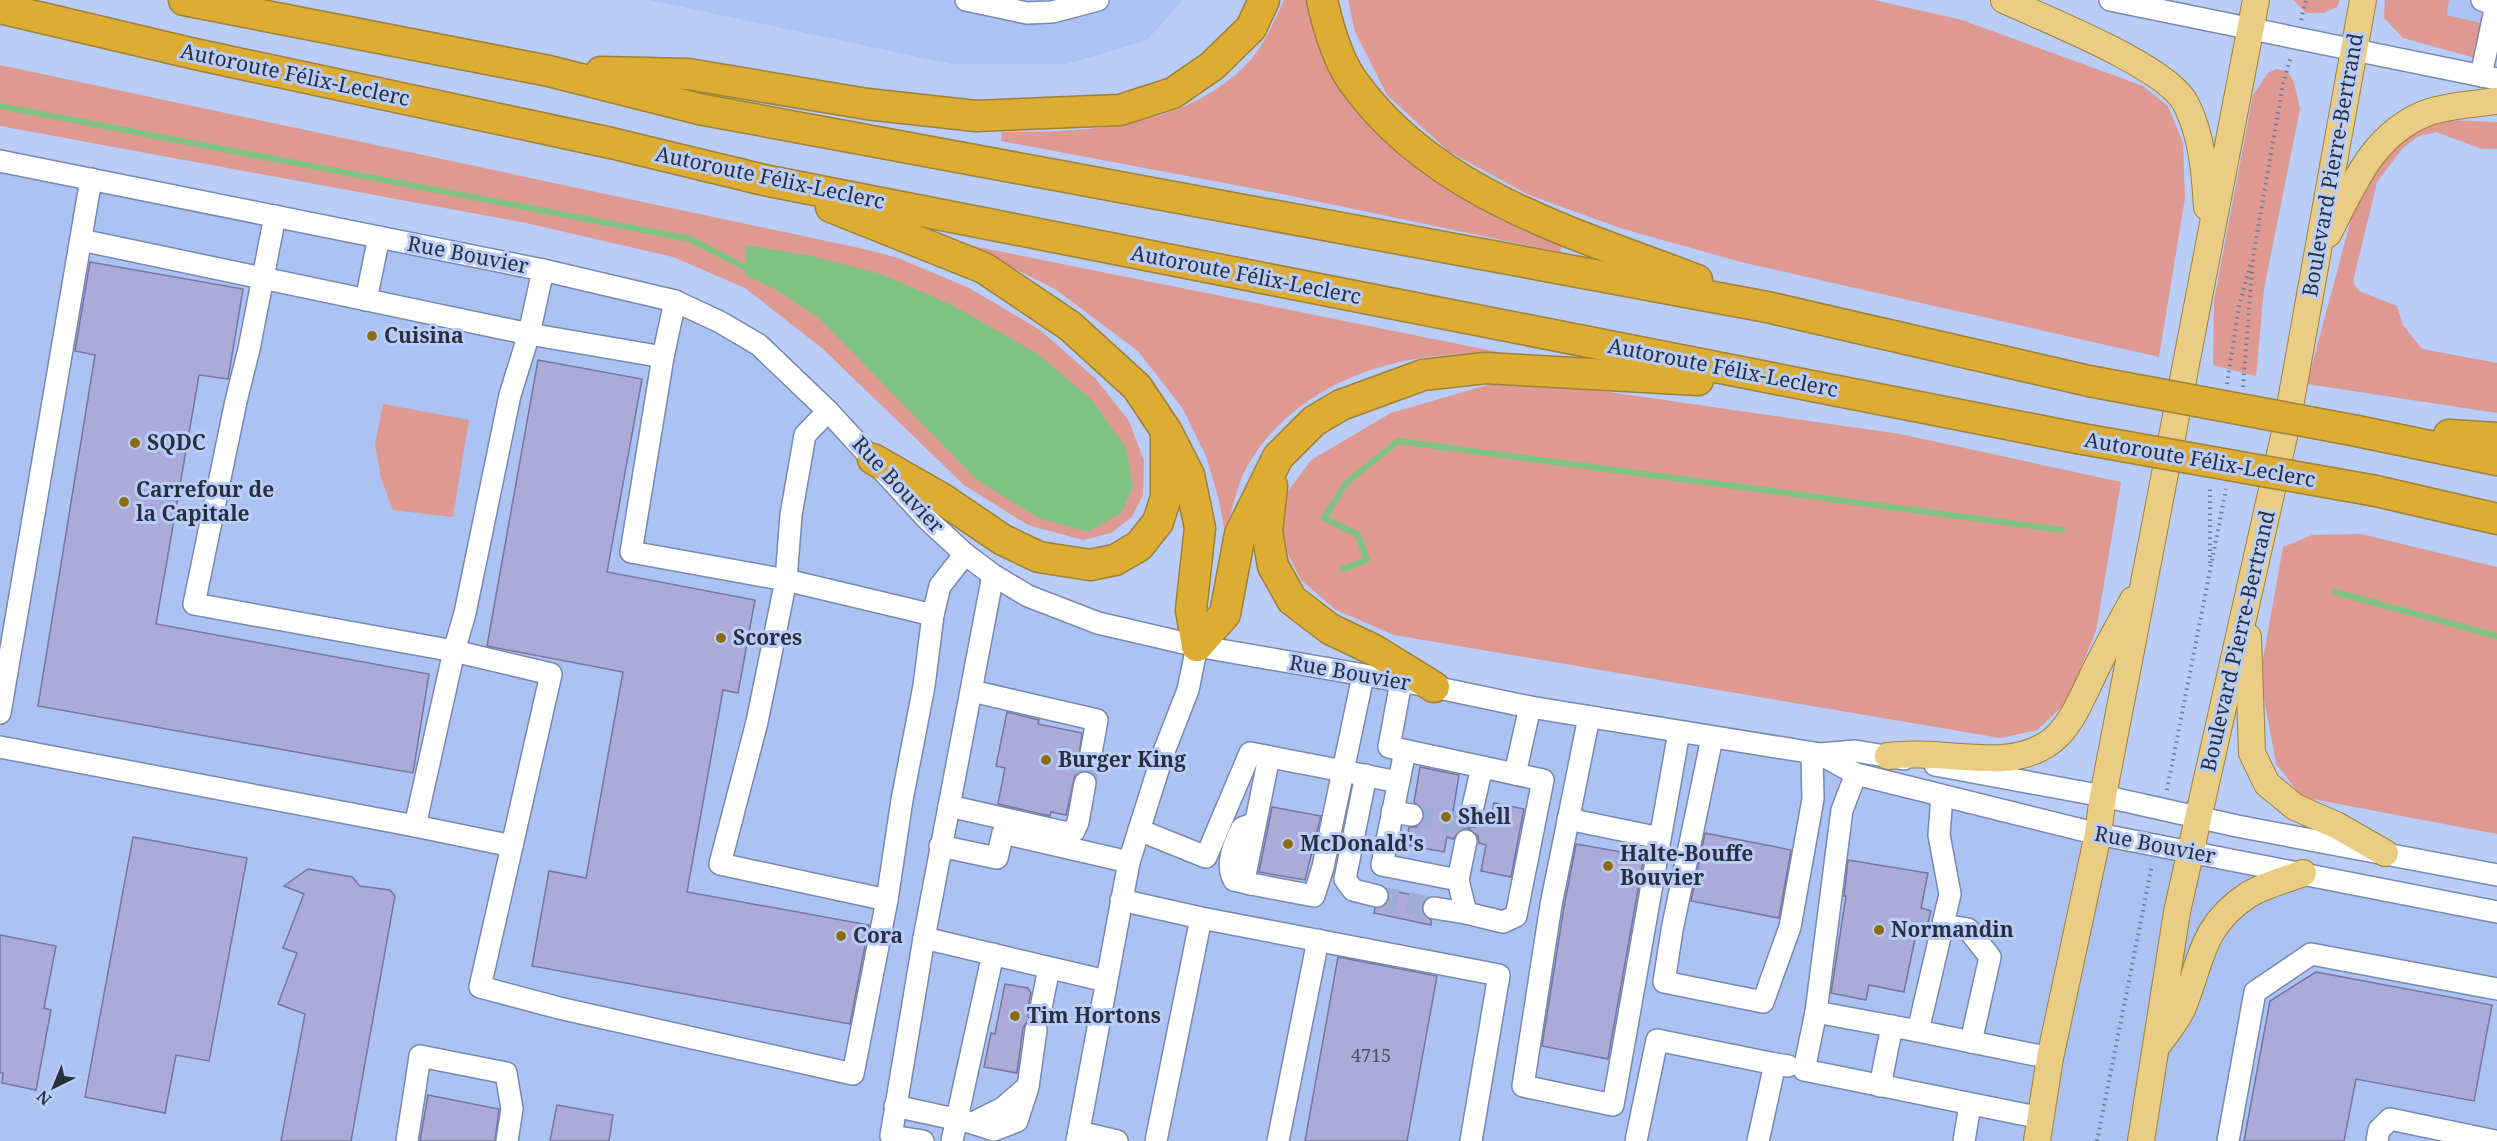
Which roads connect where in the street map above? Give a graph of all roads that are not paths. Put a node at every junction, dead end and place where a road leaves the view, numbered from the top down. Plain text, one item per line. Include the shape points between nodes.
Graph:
1 (184, 0) edge
2 (966, 0) edge
3 (1098, 0) edge
4 (1264, 0) edge
5 (1322, 0) edge
6 (2004, 0) edge
7 (2110, 0) edge
8 (2256, 0) edge
9 (2362, 0) edge
10 (2493, 3) edge
11 (0, 8) edge
12 (0, 26) edge
13 (2251, 28) junction
14 (2354, 49) junction
15 (195, 54) junction
16 (549, 71) junction
17 (2489, 77) edge
18 (2497, 101) edge
19 (0, 161) edge
20 (91, 179) junction
21 (764, 180) junction
22 (275, 216) junction
23 (379, 237) junction
24 (81, 240) junction
25 (2209, 247) junction
26 (2317, 256) junction
27 (543, 270) junction
28 (261, 278) junction
29 (366, 300) junction
30 (675, 301) junction
31 (1767, 307) junction
32 (529, 334) junction
33 (663, 357) junction
34 (1844, 392) junction
35 (828, 411) junction
36 (1167, 432) junction
37 (2367, 433) junction
38 (2497, 438) edge
39 (1278, 457) junction
40 (873, 459) junction
41 (2497, 460) edge
42 (2497, 519) edge
43 (965, 554) junction
44 (993, 575) junction
45 (2146, 576) junction
46 (786, 580) junction
47 (2247, 601) junction
48 (933, 615) junction
49 (1197, 646) junction
50 (454, 651) junction
51 (1363, 676) junction
52 (1401, 682) junction
53 (1434, 687) junction
54 (972, 691) junction
55 (1530, 707) junction
56 (0, 713) edge
57 (1589, 717) junction
58 (1679, 732) junction
59 (1712, 738) junction
60 (0, 747) edge
61 (1397, 749) junction
62 (1091, 753) tunnel mouth
63 (1816, 754) junction
64 (1888, 756) junction
65 (1269, 757) junction
66 (1482, 767) junction
67 (1343, 771) junction
68 (1515, 774) junction
69 (1856, 774) junction
70 (1366, 775) junction
71 (1398, 782) junction
72 (1085, 783) tunnel mouth
73 (1942, 796) junction
74 (2103, 796) junction
75 (949, 806) junction
76 (1471, 815) dead end
77 (2199, 818) junction
78 (1568, 819) junction
79 (415, 826) junction
80 (1139, 830) junction
81 (2098, 834) junction
82 (1660, 838) junction
83 (1466, 841) dead end
84 (512, 846) junction
85 (940, 846) junction
86 (2189, 852) junction
87 (2385, 853) junction
88 (1129, 862) junction
89 (2303, 873) junction
90 (2497, 875) edge
91 (1458, 880) junction
92 (1377, 896) tunnel mouth
93 (887, 900) junction
94 (1121, 900) junction
95 (1434, 908) tunnel mouth
96 (2497, 912) edge
97 (1466, 914) junction
98 (1201, 918) junction
99 (1943, 925) junction
100 (924, 938) junction
101 (1318, 940) junction
102 (993, 954) junction
103 (1049, 968) junction
104 (1106, 981) junction
105 (2497, 989) edge
106 (1816, 1012) junction
107 (1892, 1026) junction
108 (1918, 1031) junction
109 (1971, 1042) junction
110 (2157, 1047) junction
111 (2050, 1058) junction
112 (1774, 1064) junction
113 (1804, 1070) junction
114 (1880, 1086) junction
115 (1970, 1105) junction
116 (895, 1106) junction
117 (964, 1121) junction
118 (2039, 1130) edge
119 (1078, 1137) edge
120 (406, 1141) edge
121 (507, 1141) edge
122 (923, 1141) edge
123 (952, 1141) edge
124 (1117, 1141) edge
125 (1156, 1141) edge
126 (1278, 1141) edge
127 (1471, 1141) edge
128 (1635, 1141) edge
129 (1758, 1141) edge
130 (1964, 1141) edge
131 (2141, 1141) edge
132 (2228, 1141) edge
133 (2377, 1141) edge
134 (2495, 1141) edge

1 - 16 highway
2 - 3 street via 1027,13 1052,12
4 - 16 highway via 1251,28 1212,66 1173,93 1120,110 976,116 867,104 688,74
5 - 31 highway via 1328,28 1351,79 1378,113 1411,144 1464,182 1519,212
6 - 25 main road via 2141,65 2161,77 2186,103 2205,163
7 - 13 street
8 - 13 main road
9 - 14 main road, Boulevard Pierre-Bertrand
10 - 17 street
11 - 15 highway, Autoroute Félix-Leclerc
12 - 15 highway
13 - 14 street
13 - 25 main road
14 - 17 street
14 - 26 main road, Boulevard Pierre-Bertrand
15 - 21 highway, Autoroute Félix-Leclerc via 611,143
16 - 31 highway via 699,110
18 - 26 main road via 2425,113 2389,133 2364,165
19 - 20 street, Rue Bouvier
20 - 22 street, Rue Bouvier
20 - 24 street
21 - 34 highway, Autoroute Félix-Leclerc
21 - 36 highway via 984,268 1070,326 1137,387
22 - 23 street, Rue Bouvier
22 - 28 street
23 - 27 street, Rue Bouvier
23 - 29 street
24 - 28 street
24 - 56 street
25 - 45 main road
26 - 47 main road, Boulevard Pierre-Bertrand via 2287,423
27 - 30 street, Rue Bouvier
27 - 32 street
28 - 29 street
28 - 50 street via 194,604
29 - 32 street
30 - 33 street
30 - 35 street, Rue Bouvier via 759,345
31 - 37 highway, bridge via 2089,381
32 - 33 street
32 - 50 street via 510,395
33 - 46 street via 631,552
34 - 39 highway via 1496,369 1423,375 1341,405 1314,421
34 - 42 highway, Autoroute Félix-Leclerc, bridge via 2376,491
35 - 40 street, Rue Bouvier
35 - 46 street via 805,435 791,515
36 - 40 highway via 1166,497 1158,522 1139,546 1115,560 1090,565 1064,563 1003,540
36 - 49 highway via 1189,475 1200,528 1191,610
37 - 38 highway
37 - 41 highway
39 - 49 highway via 1240,534 1225,614
39 - 53 highway via 1267,532 1273,566 1283,587 1292,600 1330,629 1374,650
40 - 43 street, Rue Bouvier
43 - 44 street, Rue Bouvier
43 - 48 street via 940,586
44 - 49 street, Rue Bouvier via 1028,596 1089,620
44 - 54 street
45 - 64 main road via 2081,703 2052,741 2001,758 1911,753
45 - 74 main road
46 - 48 street
46 - 93 street via 757,722 720,864
47 - 77 main road, Boulevard Pierre-Bertrand
47 - 87 main road via 2252,753 2267,784 2295,807
48 - 93 street
49 - 51 street, Rue Bouvier
49 - 80 street via 1188,690
50 - 79 street
50 - 84 street via 551,674
51 - 52 street, Rue Bouvier
51 - 67 street
52 - 53 street, Rue Bouvier
52 - 61 street
53 - 55 street, Rue Bouvier
54 - 62 street via 1097,720
54 - 75 street
55 - 57 street, Rue Bouvier
55 - 68 street
57 - 58 street, Rue Bouvier
57 - 78 street
58 - 59 street, Rue Bouvier
58 - 82 street
59 - 63 street, Rue Bouvier
59 - 63 street via 1664,982 1762,1002 1790,927 1814,799
60 - 79 street
61 - 66 street
61 - 71 street
63 - 64 street, Rue Bouvier via 1855,751
63 - 69 street, Rue Bouvier
64 - 74 street, Rue Bouvier
65 - 67 street
65 - 67 street via 1255,824 1242,828 1234,843 1229,872 1234,880 1314,896
65 - 80 street via 1250,753 1206,857
66 - 68 street
66 - 76 street
67 - 70 street
68 - 97 street via 1543,780 1516,916 1503,922
69 - 73 street, Rue Bouvier
69 - 106 street via 1842,810
70 - 71 street
70 - 92 street via 1345,879 1353,890
71 - 91 street via 1402,814 1382,865
72 - 75 street via 1074,831
73 - 81 street, Rue Bouvier
73 - 99 street via 1939,835 1950,894
74 - 77 street, Rue Bouvier
74 - 81 main road
75 - 85 street
77 - 86 main road, Boulevard Pierre-Bertrand
77 - 87 street, Rue Bouvier
78 - 82 street
78 - 82 street via 1523,1086 1613,1105
79 - 84 street
80 - 88 street
81 - 86 street, Rue Bouvier
81 - 111 main road
83 - 91 street
84 - 93 street via 480,987 853,1074
85 - 88 street via 997,858 1003,833
85 - 100 street
86 - 89 street, Rue Bouvier
86 - 110 main road, Boulevard Pierre-Bertrand
87 - 90 street, Rue Bouvier
88 - 94 street
89 - 96 street, Rue Bouvier
89 - 110 main road via 2249,895 2221,918 2201,951 2182,1010
91 - 97 street
94 - 98 street
94 - 104 street
95 - 97 street
98 - 101 street
98 - 125 street
99 - 108 street
99 - 109 street via 1968,929 1990,957
100 - 102 street
100 - 116 street
101 - 126 street
101 - 127 street via 1499,975
102 - 103 street
102 - 117 street
103 - 104 street
103 - 117 street via 1028,1087 1017,1121 994,1130
104 - 119 street
105 - 132 street via 2311,954 2255,992
106 - 107 street
106 - 113 street
107 - 108 street
107 - 114 street
108 - 109 street
109 - 111 street
110 - 131 main road, Boulevard Pierre-Bertrand
111 - 118 main road
112 - 113 street
112 - 128 street via 1657,1040
112 - 129 street
113 - 114 street
114 - 115 street
115 - 118 street
115 - 130 street
116 - 117 street
116 - 122 street via 891,1136
117 - 123 street
119 - 124 street
120 - 121 street via 420,1056 506,1073 512,1109
133 - 134 street via 2379,1130 2390,1119

